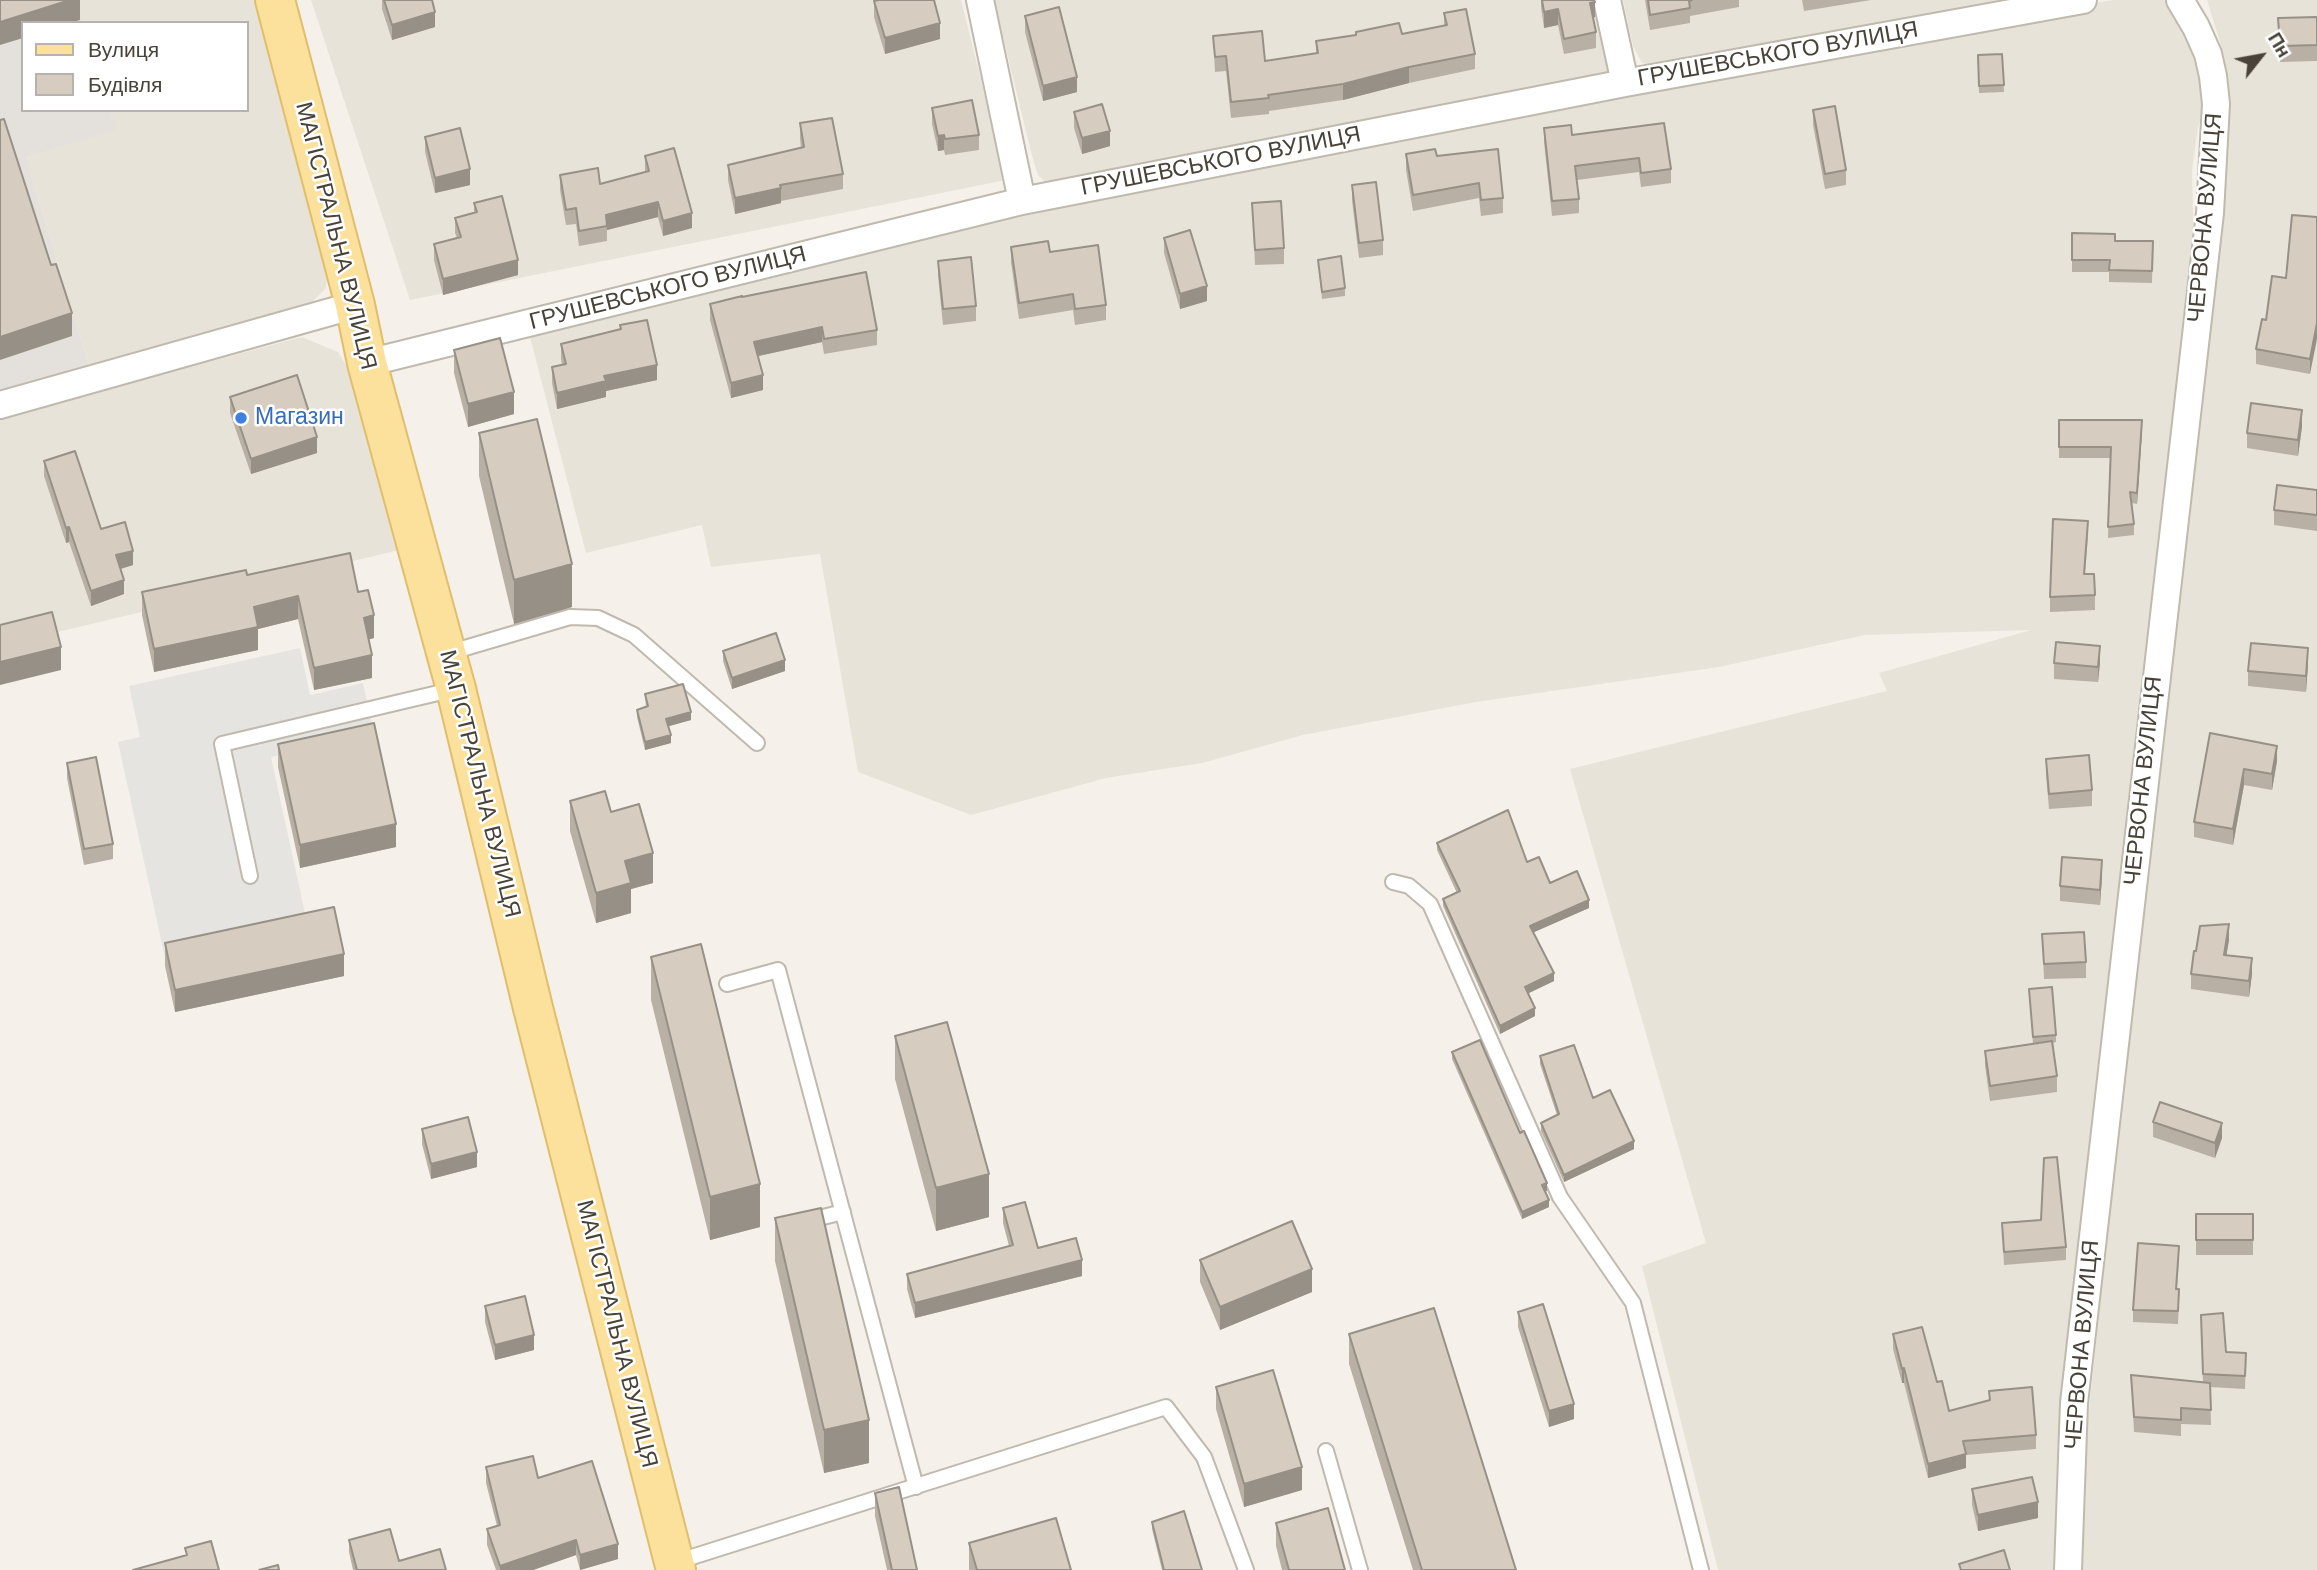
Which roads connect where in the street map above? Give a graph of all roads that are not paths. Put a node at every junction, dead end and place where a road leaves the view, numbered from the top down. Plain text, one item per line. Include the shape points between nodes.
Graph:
1 (275, 0) edge
2 (980, 0) edge
3 (1607, 0) edge
4 (2083, 0) edge
5 (2180, 0) edge
6 (1625, 83) junction
7 (1022, 201) junction
8 (355, 305) junction
9 (367, 363) junction
10 (0, 405) edge
11 (452, 671) junction
12 (757, 743) dead end
13 (250, 876) dead end
14 (1393, 882) dead end
15 (727, 984) dead end
16 (843, 1212) junction
17 (792, 1225) edge
18 (1326, 1451) dead end
19 (916, 1487) junction
20 (675, 1566) edge
21 (1246, 1570) edge
22 (1360, 1570) edge
23 (1701, 1570) edge
24 (2068, 1570) edge

1 - 8 main road, МАГІСТРАЛЬНА ВУЛИЦЯ
2 - 7 street
3 - 6 street
4 - 6 street, ГРУШЕВСЬКОГО ВУЛИЦЯ
5 - 24 street, ЧЕРВОНА ВУЛИЦЯ via 2208,54 2213,76 2216,104 2210,214 2074,1403
6 - 7 street, ГРУШЕВСЬКОГО ВУЛИЦЯ
7 - 9 street, ГРУШЕВСЬКОГО ВУЛИЦЯ
8 - 9 main road, МАГІСТРАЛЬНА ВУЛИЦЯ
8 - 10 street
9 - 11 main road, МАГІСТРАЛЬНА ВУЛИЦЯ
11 - 12 lane via 570,617 598,618 634,635
11 - 13 lane via 222,744
11 - 20 main road, МАГІСТРАЛЬНА ВУЛИЦЯ
14 - 23 lane via 1409,886 1430,904 1560,1198 1633,1303
15 - 16 lane via 778,970
16 - 17 lane
16 - 19 lane
18 - 22 lane
19 - 20 lane
19 - 21 lane via 1166,1407 1203,1457

